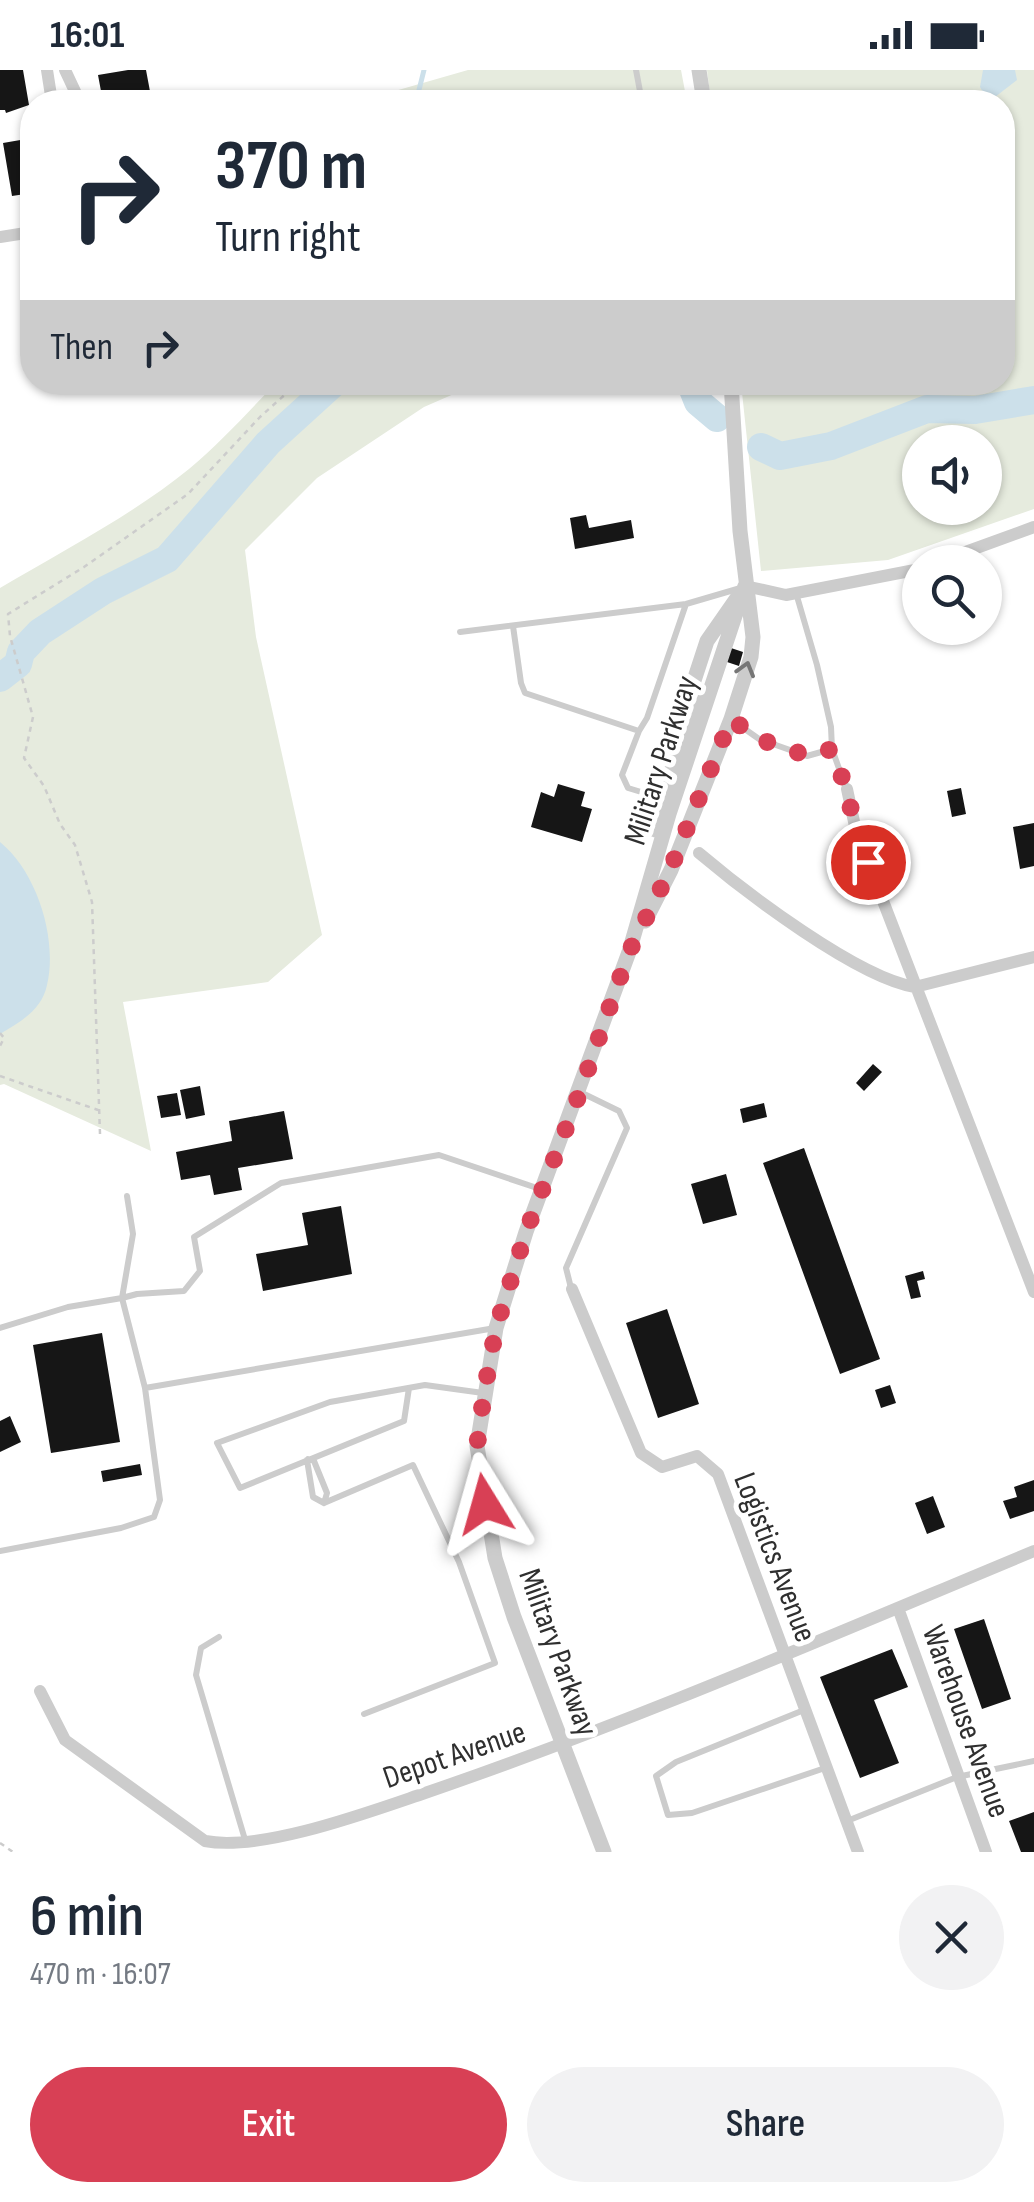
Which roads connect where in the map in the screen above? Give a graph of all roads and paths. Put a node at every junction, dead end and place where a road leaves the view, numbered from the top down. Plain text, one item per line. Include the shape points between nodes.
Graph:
1 (285, 395) edge
2 (732, 395) edge
3 (1034, 528) edge
4 (986, 545) edge
5 (902, 572) edge
6 (745, 586) junction
7 (796, 593) junction
8 (686, 604) junction
9 (512, 626) junction
10 (460, 632) dead end
11 (731, 719) junction
12 (638, 732) junction
13 (832, 749) junction
14 (847, 789) joint
15 (662, 798) junction
16 (699, 853) dead end
17 (629, 952) junction
18 (1034, 957) edge
19 (915, 987) junction
20 (2, 1035) edge
21 (0, 1046) edge
22 (0, 1076) edge
23 (580, 1092) junction
24 (100, 1110) junction
25 (100, 1134) dead end
26 (541, 1190) junction
27 (128, 1196) dead end
28 (572, 1290) joint
29 (1034, 1292) edge
30 (122, 1298) junction
31 (0, 1328) edge
32 (496, 1328) junction
33 (145, 1388) junction
34 (408, 1388) junction
35 (484, 1393) junction
36 (307, 1459) junction
37 (0, 1551) edge
38 (1034, 1552) edge
39 (898, 1608) junction
40 (219, 1637) dead end
41 (785, 1656) junction
42 (40, 1691) dead end
43 (805, 1710) junction
44 (364, 1714) dead end
45 (564, 1745) junction
46 (1034, 1761) edge
47 (827, 1767) junction
48 (957, 1777) junction
49 (847, 1821) junction
50 (0, 1843) edge
51 (247, 1844) junction
52 (14, 1852) edge
53 (604, 1852) edge
54 (858, 1852) edge
55 (986, 1852) edge

1 - 24 path via 188,494 8,614 33,717 24,758 75,845 92,902
2 - 6 street
3 - 4 street
5 - 7 street
6 - 7 street
6 - 8 lane
11 -> 6 street, Military Parkway via 751,657
6 - 15 street, Military Parkway
6 - 17 street, Military Parkway
7 - 13 lane
8 - 9 lane
8 - 12 lane
9 - 10 lane
9 - 12 lane via 525,692
11 - 13 lane via 759,739 808,756
11 - 17 street, Military Parkway
12 - 15 lane via 624,784
13 - 14 lane
14 - 19 street via 856,831
15 - 17 street, Military Parkway
16 - 19 street via 849,960
17 - 23 street, Military Parkway
18 - 19 street
19 - 29 street
20 - 21 path
22 - 24 path
23 - 26 street, Military Parkway
23 - 28 lane via 619,1110 626,1128 566,1268
24 - 25 path
26 - 30 lane via 440,1155 281,1183 194,1237 200,1270 184,1290
26 - 32 street, Military Parkway
27 - 30 lane via 133,1234
28 - 41 street, Logistics Avenue via 641,1453 662,1467 697,1456 718,1474
30 - 31 lane
30 - 33 lane
32 - 33 lane
32 - 35 street, Military Parkway
33 - 37 lane via 160,1500 154,1517
34 - 35 lane
34 - 36 lane via 404,1422
34 - 36 lane via 330,1402 217,1443 240,1488
35 - 45 street, Military Parkway via 477,1446 496,1558
36 - 44 lane via 314,1461 327,1493 324,1503 413,1465 459,1562 494,1663
38 - 39 street, Depot Avenue
39 - 41 street, Depot Avenue
39 - 48 street, Warehouse Avenue
40 - 51 lane via 201,1648 196,1675
41 - 43 street, Logistics Avenue
41 - 45 street, Depot Avenue
42 - 51 street, Depot Avenue via 65,1740 205,1841
43 - 47 street, Logistics Avenue
43 - 47 lane via 656,1776 668,1815 692,1814
45 - 51 street, Depot Avenue via 304,1834
45 - 53 street, Military Parkway
46 - 48 lane
47 - 49 street, Logistics Avenue
48 - 49 lane
48 - 55 street, Warehouse Avenue
49 - 54 street, Logistics Avenue
50 - 52 path

